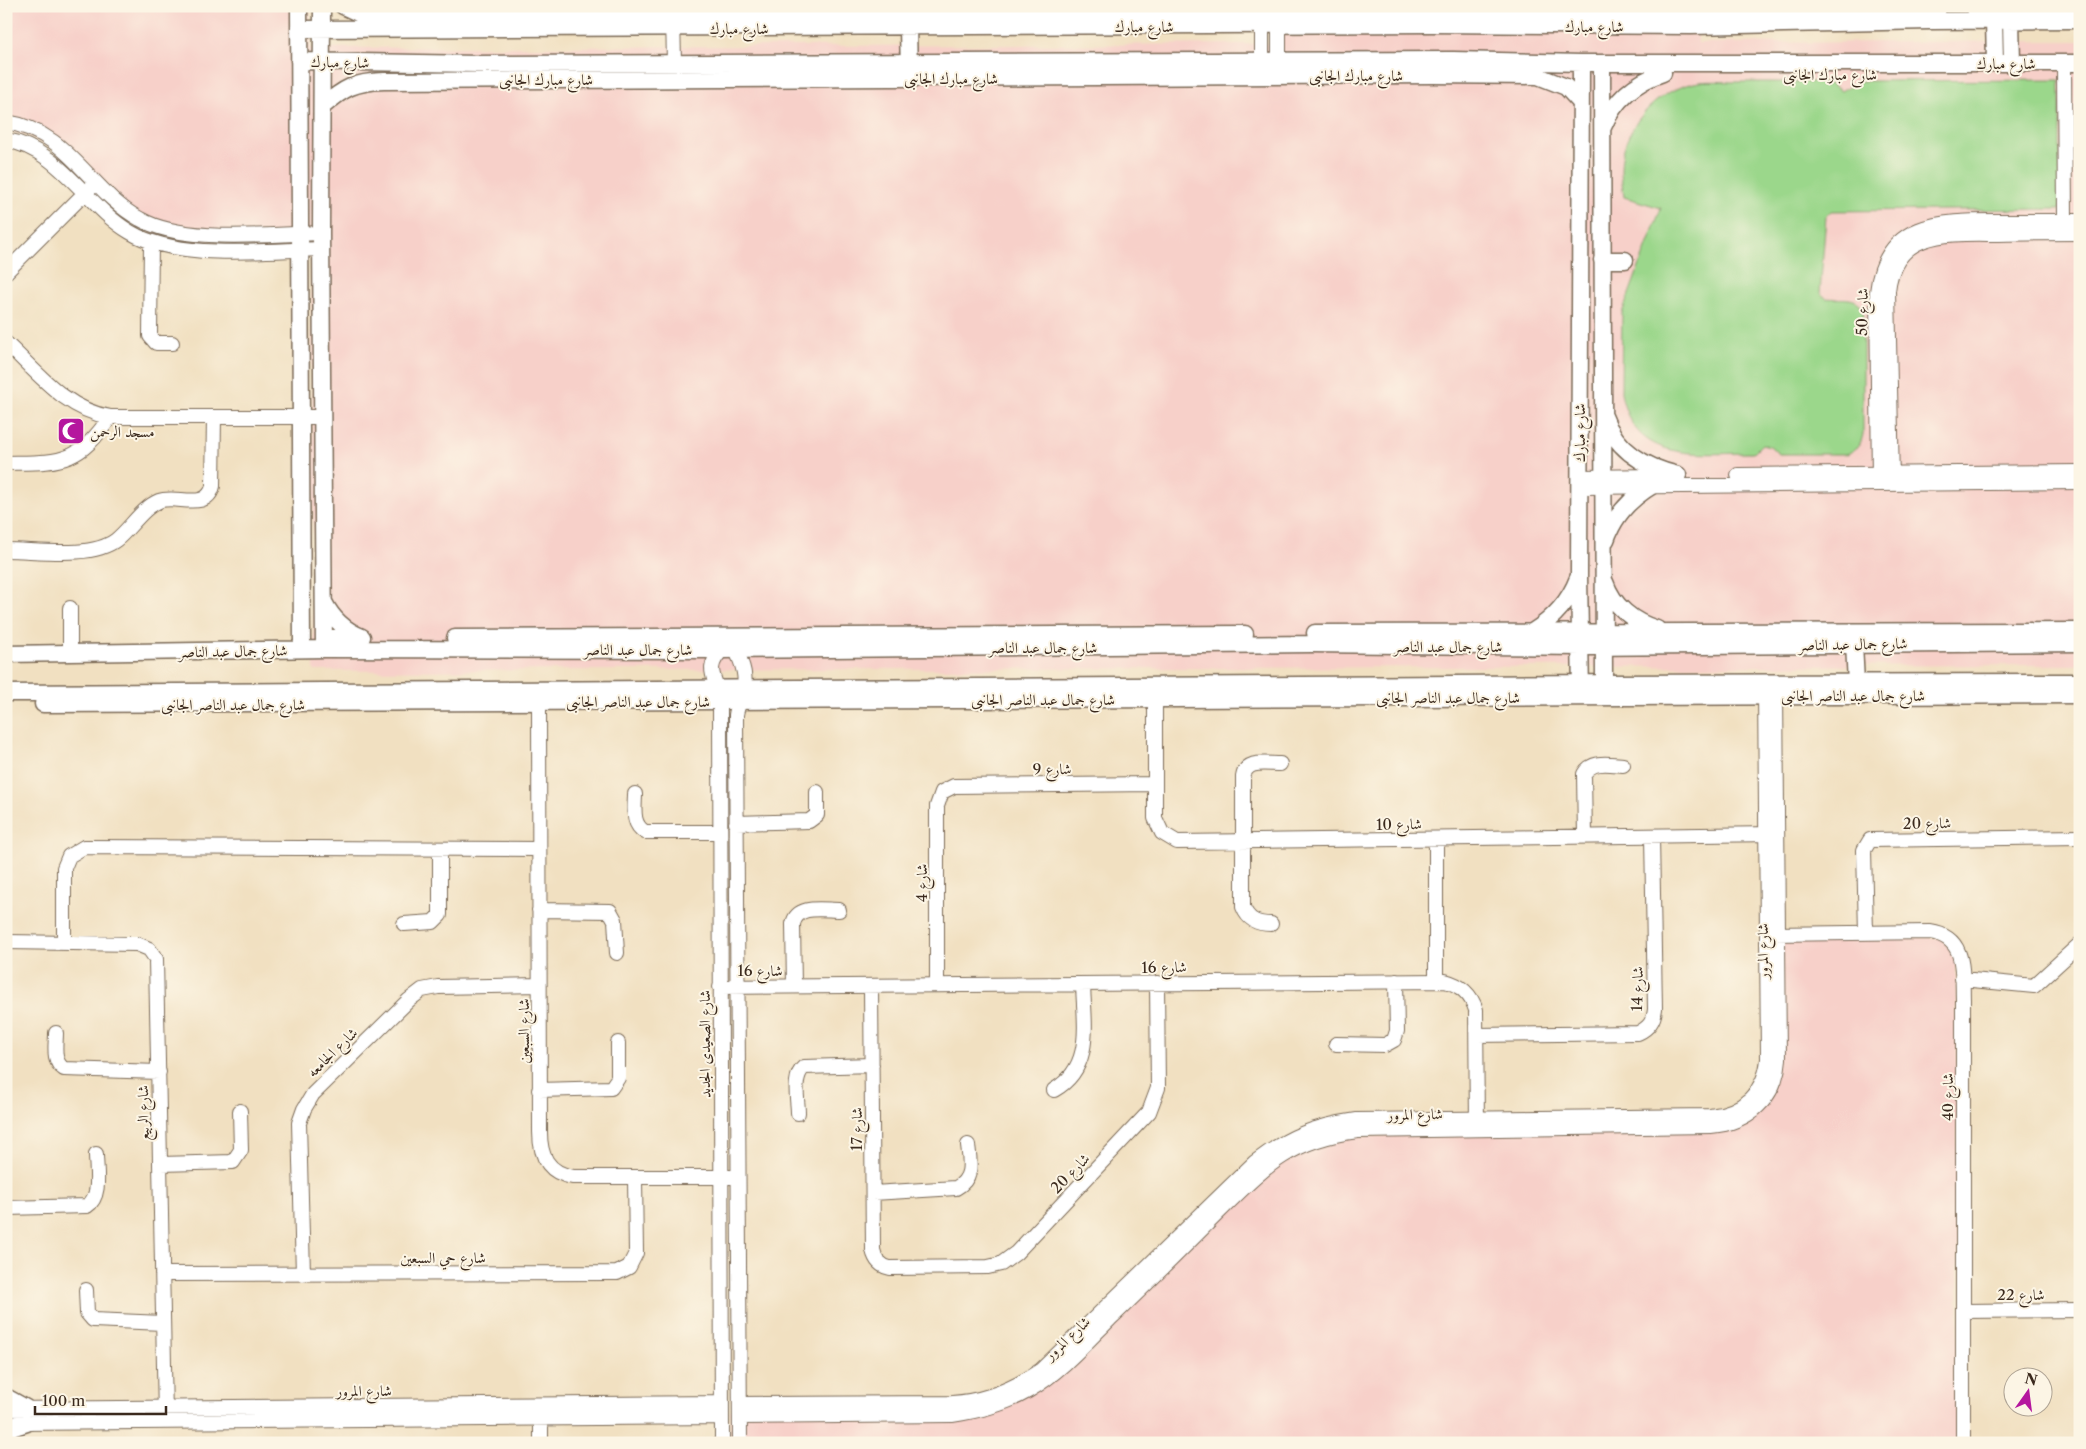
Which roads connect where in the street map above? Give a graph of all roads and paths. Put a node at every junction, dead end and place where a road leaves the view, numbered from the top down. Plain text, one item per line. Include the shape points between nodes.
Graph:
1 (299, 6) edge
2 (322, 6) edge
3 (343, 6) edge
4 (2080, 8) edge
5 (1698, 14) edge
6 (1262, 15) edge
7 (1278, 15) edge
8 (673, 16) edge
9 (1994, 20) junction
10 (2011, 20) junction
11 (2080, 20) edge
12 (908, 27) junction
13 (299, 29) junction
14 (322, 29) junction
15 (1453, 60) junction
16 (299, 61) junction
17 (322, 61) junction
18 (1062, 61) junction
19 (1262, 61) junction
20 (1279, 61) junction
21 (908, 62) junction
22 (674, 63) junction
23 (767, 63) junction
24 (1995, 63) junction
25 (2012, 63) junction
26 (478, 64) junction
27 (1838, 68) junction
28 (1581, 69) junction
29 (1602, 69) junction
30 (2072, 69) edge
31 (1663, 73) junction
32 (1433, 75) junction
33 (909, 78) junction
34 (1092, 78) junction
35 (506, 79) junction
36 (744, 80) junction
37 (1580, 102) junction
38 (322, 107) junction
39 (6, 122) edge
40 (1602, 129) junction
41 (6, 140) edge
42 (96, 182) junction
43 (85, 193) junction
44 (1580, 220) junction
45 (1602, 220) junction
46 (2065, 221) junction
47 (2080, 221) edge
48 (2050, 227) junction
49 (2080, 233) edge
50 (321, 241) junction
51 (151, 242) junction
52 (300, 242) junction
53 (1602, 260) junction
54 (1625, 260) dead end
55 (6, 272) edge
56 (6, 343) edge
57 (172, 343) dead end
58 (1602, 411) junction
59 (110, 417) junction
60 (214, 417) junction
61 (301, 417) junction
62 (322, 417) junction
63 (6, 463) edge
64 (2080, 472) edge
65 (1886, 479) junction
66 (1679, 480) junction
67 (1579, 482) junction
68 (1602, 482) junction
69 (2080, 482) edge
70 (1653, 485) junction
71 (1603, 547) junction
72 (6, 550) edge
73 (1579, 576) junction
74 (1603, 577) junction
75 (323, 601) junction
76 (70, 608) dead end
77 (2080, 631) edge
78 (1532, 632) junction
79 (1669, 632) junction
80 (366, 638) junction
81 (2036, 638) junction
82 (1311, 639) junction
83 (1580, 639) junction
84 (1604, 639) junction
85 (1741, 639) junction
86 (879, 641) junction
87 (477, 643) junction
88 (2080, 643) edge
89 (1854, 644) junction
90 (325, 649) junction
91 (728, 649) junction
92 (302, 650) junction
93 (70, 653) junction
94 (6, 654) edge
95 (2080, 682) edge
96 (1604, 683) junction
97 (1856, 683) junction
98 (1770, 689) junction
99 (1581, 690) junction
100 (6, 693) edge
101 (601, 695) junction
102 (719, 695) junction
103 (742, 695) junction
104 (2080, 695) edge
105 (469, 696) junction
106 (127, 698) junction
107 (1154, 698) junction
108 (539, 702) junction
109 (6, 703) edge
110 (1280, 764) dead end
111 (1623, 765) dead end
112 (1155, 784) junction
113 (949, 787) joint
114 (817, 792) dead end
115 (635, 794) dead end
116 (736, 823) junction
117 (720, 832) junction
118 (1772, 834) junction
119 (1652, 836) junction
120 (1584, 837) junction
121 (2080, 837) edge
122 (1436, 839) junction
123 (1243, 842) junction
124 (440, 849) junction
125 (539, 849) junction
126 (539, 910) junction
127 (839, 910) dead end
128 (404, 924) dead end
129 (1271, 924) dead end
130 (1866, 933) junction
131 (1772, 934) junction
132 (6, 942) edge
133 (64, 943) junction
134 (2080, 944) edge
135 (617, 953) dead end
136 (1962, 980) junction
137 (1396, 981) junction
138 (1436, 981) junction
139 (1157, 983) junction
140 (1083, 984) junction
141 (539, 985) junction
142 (937, 985) junction
143 (737, 986) junction
144 (794, 986) junction
145 (871, 986) junction
146 (720, 987) junction
147 (56, 1033) dead end
148 (1477, 1035) junction
149 (618, 1043) dead end
150 (1336, 1044) dead end
151 (872, 1065) junction
152 (159, 1072) junction
153 (540, 1090) junction
154 (1054, 1090) dead end
155 (240, 1111) dead end
156 (798, 1113) dead end
157 (1478, 1124) junction
158 (968, 1144) dead end
159 (96, 1154) dead end
160 (160, 1164) junction
161 (634, 1177) junction
162 (721, 1177) junction
163 (738, 1177) junction
164 (873, 1193) junction
165 (6, 1208) edge
166 (885, 1267) joint
167 (162, 1274) junction
168 (303, 1274) junction
169 (86, 1290) dead end
170 (2080, 1310) edge
171 (1963, 1311) junction
172 (163, 1323) junction
173 (6, 1396) edge
174 (165, 1407) junction
175 (6, 1408) edge
176 (722, 1410) junction
177 (740, 1410) junction
178 (541, 1412) junction
179 (27, 1416) junction
180 (165, 1422) junction
181 (6, 1423) edge
182 (6, 1430) edge
183 (541, 1443) edge
184 (722, 1443) edge
185 (740, 1443) edge
186 (1963, 1443) edge

1 - 13 main road
2 - 14 main road
3 - 8 main road via 367,14
4 - 5 main road
5 - 7 main road, شارع مبارك via 1431,24
5 - 9 main road, شارع مبارك
6 - 7 main road, شارع مبارك
6 - 8 main road
6 - 12 main road, شارع مبارك
6 - 19 street
7 - 20 street
8 - 12 main road, شارع مبارك
8 - 14 main road, شارع مبارك
8 - 22 street
9 - 10 main road, شارع مبارك
9 - 24 main road
10 - 11 main road, شارع مبارك
10 - 25 main road
12 - 21 main road
13 - 14 main road, شارع مبارك
13 - 16 main road
14 - 17 main road
15 - 20 main road, شارع مبارك
15 - 28 main road, شارع مبارك
15 - 32 main road
16 - 17 main road, شارع مبارك
16 - 52 main road
17 - 26 main road, شارع مبارك
17 - 38 main road
18 - 19 main road, شارع مبارك
18 - 21 main road, شارع مبارك
18 - 34 main road
19 - 20 main road, شارع مبارك
21 - 23 main road, شارع مبارك
21 - 33 main road
22 - 23 main road, شارع مبارك
22 - 26 main road, شارع مبارك
23 - 36 main road
24 - 25 main road, شارع مبارك
24 - 27 main road, شارع مبارك
25 - 30 main road, شارع مبارك
26 - 35 main road
27 - 29 main road, شارع مبارك
27 - 30 main road, شارع مبارك الجانبى
27 - 31 main road, شارع مبارك الجانبى
28 - 29 main road, شارع مبارك الجانبى
28 - 37 main road, شارع مبارك
29 - 31 main road, شارع مبارك الجانبى
29 - 40 main road, شارع مبارك
30 - 46 street
31 - 40 main road via 1626,93
32 - 34 main road, شارع مبارك الجانبى
32 - 37 main road, شارع مبارك الجانبى via 1538,76 1566,87
33 - 34 main road, شارع مبارك الجانبى
33 - 36 main road, شارع مبارك الجانبى
35 - 36 main road, شارع مبارك الجانبى
35 - 38 main road, شارع مبارك الجانبى via 369,81 347,87
37 - 44 main road, شارع مبارك
38 - 50 main road
39 - 42 street via 27,127 50,139
40 - 45 main road, شارع مبارك
41 - 43 street via 22,143 41,153
42 - 43 street
42 - 52 street via 130,213 171,232
43 - 51 street via 120,226
43 - 55 street
44 - 45 main road
44 - 67 main road, شارع مبارك
45 - 53 main road, شارع مبارك
46 - 47 street, شارع 50
46 - 48 street, شارع 50
48 - 49 street, شارع 50
48 - 65 street, شارع 50 via 1949,221 1932,224 1914,231 1898,243 1883,266 1878,283 1883,311
50 - 52 street
50 - 62 main road
51 - 52 street via 189,250
51 - 57 street via 150,336 156,343
52 - 61 main road
53 - 54 main road
53 - 58 main road, شارع مبارك
56 - 59 street via 72,404 87,412
58 - 66 main road via 1611,433 1626,451 1645,465
58 - 68 main road, شارع مبارك
59 - 60 street
59 - 63 street via 94,440 75,454 52,462
60 - 61 street
60 - 72 street via 213,486 205,499 158,502 117,540 96,550
61 - 62 street
61 - 92 main road
62 - 75 main road
64 - 65 street
65 - 66 street
65 - 69 street
66 - 68 street
66 - 70 street
67 - 68 street
67 - 73 main road, شارع مبارك
68 - 70 street
68 - 71 main road, شارع مبارك
70 - 71 main road via 1634,498 1618,516
71 - 74 main road, شارع مبارك
73 - 78 main road via 1560,609
73 - 83 main road, شارع مبارك
74 - 79 main road via 1607,589 1622,610 1644,625
74 - 84 main road, شارع مبارك
75 - 80 main road via 345,628
75 - 90 main road
76 - 93 street
77 - 81 main road
78 - 82 main road
78 - 83 main road
79 - 84 main road
79 - 85 main road
80 - 87 main road
80 - 90 main road via 330,638
81 - 85 main road
81 - 88 main road, شارع جمال عبد الناصر
81 - 89 main road, شارع جمال عبد الناصر
82 - 83 main road, شارع جمال عبد الناصر
82 - 86 main road
83 - 84 main road, شارع جمال عبد الناصر
83 - 99 main road, شارع مبارك
84 - 85 main road, شارع جمال عبد الناصر
84 - 96 main road, شارع مبارك
85 - 89 main road, شارع جمال عبد الناصر
86 - 87 main road
86 - 91 main road, شارع جمال عبد الناصر
87 - 90 main road, شارع جمال عبد الناصر
87 - 91 main road, شارع جمال عبد الناصر
89 - 97 main road
90 - 92 main road, شارع جمال عبد الناصر
91 - 102 street, شارع الصعيدى الجديد via 712,666
91 - 103 street via 744,671
92 - 93 main road, شارع جمال عبد الناصر
93 - 94 main road, شارع جمال عبد الناصر
95 - 97 main road
96 - 98 main road
96 - 99 main road
97 - 98 main road
98 - 99 main road, شارع جمال عبد الناصر الجانبى
98 - 104 main road, شارع جمال عبد الناصر الجانبى
98 - 118 street, شارع المرور
99 - 103 main road
99 - 107 main road, شارع جمال عبد الناصر الجانبى
100 - 106 main road
101 - 102 main road, شارع جمال عبد الناصر الجانبى
101 - 105 main road
101 - 108 main road, شارع جمال عبد الناصر الجانبى
102 - 103 main road, شارع جمال عبد الناصر الجانبى
102 - 117 street, شارع الصعيدى الجديد
103 - 107 main road, شارع جمال عبد الناصر الجانبى
103 - 116 street via 736,715
105 - 106 main road, شارع جمال عبد الناصر الجانبى
105 - 108 main road, شارع جمال عبد الناصر الجانبى
106 - 109 main road, شارع جمال عبد الناصر الجانبى
107 - 112 street, شارع 10
108 - 125 street, شارع السبعين
110 - 123 street via 1255,764 1244,771
111 - 120 street via 1596,764 1584,774
112 - 113 street, شارع 9
112 - 123 street, شارع 10 via 1154,818 1167,837 1182,843
113 - 142 street, شارع 4 via 937,802
114 - 116 street via 817,815 809,821
115 - 117 street via 635,821 645,832
116 - 143 street
117 - 146 street, شارع الصعيدى الجديد
118 - 119 street, شارع 10
118 - 131 street, شارع المرور
119 - 120 street, شارع 10
119 - 148 street, شارع 14 via 1655,1009 1647,1028 1638,1033
120 - 122 street, شارع 10
121 - 130 street, شارع 20 via 1870,840 1864,850
122 - 123 street, شارع 10
122 - 138 street
123 - 129 street via 1245,911 1253,921
124 - 125 street
124 - 128 street via 440,916 433,922
124 - 133 street via 84,847 69,856 64,868
125 - 126 street, شارع السبعين
126 - 135 street via 610,911 615,920
126 - 141 street, شارع السبعين
127 - 144 street via 807,909 795,918
130 - 131 street, شارع 40
130 - 136 street, شارع 40 via 1930,932 1943,935 1954,943 1960,953
131 - 157 street, شارع المرور via 1767,1067 1759,1090 1741,1107 1710,1116
132 - 133 street, شارع الربيع
133 - 152 street, شارع الربيع via 136,944 152,952 157,964
134 - 136 street via 2034,986
136 - 171 street, شارع 40
137 - 138 street, شارع 16
137 - 139 street, شارع 16
137 - 150 street via 1397,1031 1394,1040 1385,1045
138 - 148 street, شارع 16 via 1452,983 1469,994 1476,1010
139 - 140 street, شارع 16
139 - 166 street, شارع 20 via 1158,1082 1152,1107 1012,1258 995,1266
140 - 142 street, شارع 16
140 - 154 street via 1083,1056 1074,1074
141 - 153 street, شارع السبعين
141 - 168 street, شارع الجامعه via 438,986 422,990 313,1094 299,1124
142 - 145 street, شارع 16
143 - 144 street, شارع 16
143 - 146 street, شارع 16
143 - 163 street
144 - 145 street, شارع 16
145 - 151 street, شارع 17
146 - 162 street, شارع الصعيدى الجديد
147 - 152 street via 56,1058 64,1069
148 - 157 street, شارع 16
149 - 153 street via 618,1078 611,1088
151 - 156 street via 804,1067 797,1079
151 - 164 street, شارع 17
152 - 160 street, شارع الربيع
153 - 161 street, شارع السبعين via 540,1144 543,1158 549,1166 560,1174 573,1177
155 - 160 street via 241,1150 233,1162
157 - 177 street, شارع المرور via 1357,1120 1314,1128 1293,1136 1264,1155 1086,1335 1032,1376 1002,1392 952,1404
158 - 164 street via 970,1173 956,1188
159 - 165 street via 96,1194 87,1206
160 - 167 street, شارع الربيع
161 - 162 street, شارع السبعين
161 - 168 street, شارع حي السبعين via 636,1253 629,1267 617,1274
162 - 163 street, شارع السبعين
162 - 176 street, شارع الصعيدى الجديد
163 - 177 street
164 - 166 street, شارع 17 via 874,1254
167 - 168 street, شارع حي السبعين
167 - 172 street, شارع الربيع
169 - 172 street via 87,1313 94,1320
170 - 171 street, شارع 22
171 - 186 street, شارع 40
172 - 174 street, شارع الربيع
173 - 179 main road
174 - 178 street, شارع المرور
174 - 179 street, شارع المرور
174 - 180 street, شارع الربيع
175 - 179 street, شارع المرور
176 - 178 street, شارع المرور
176 - 184 street, شارع الصعيدى الجديد
177 - 185 street
178 - 180 street, شارع المرور
178 - 183 street
179 - 180 street, شارع المرور
179 - 181 street, شارع المرور
179 - 182 main road

